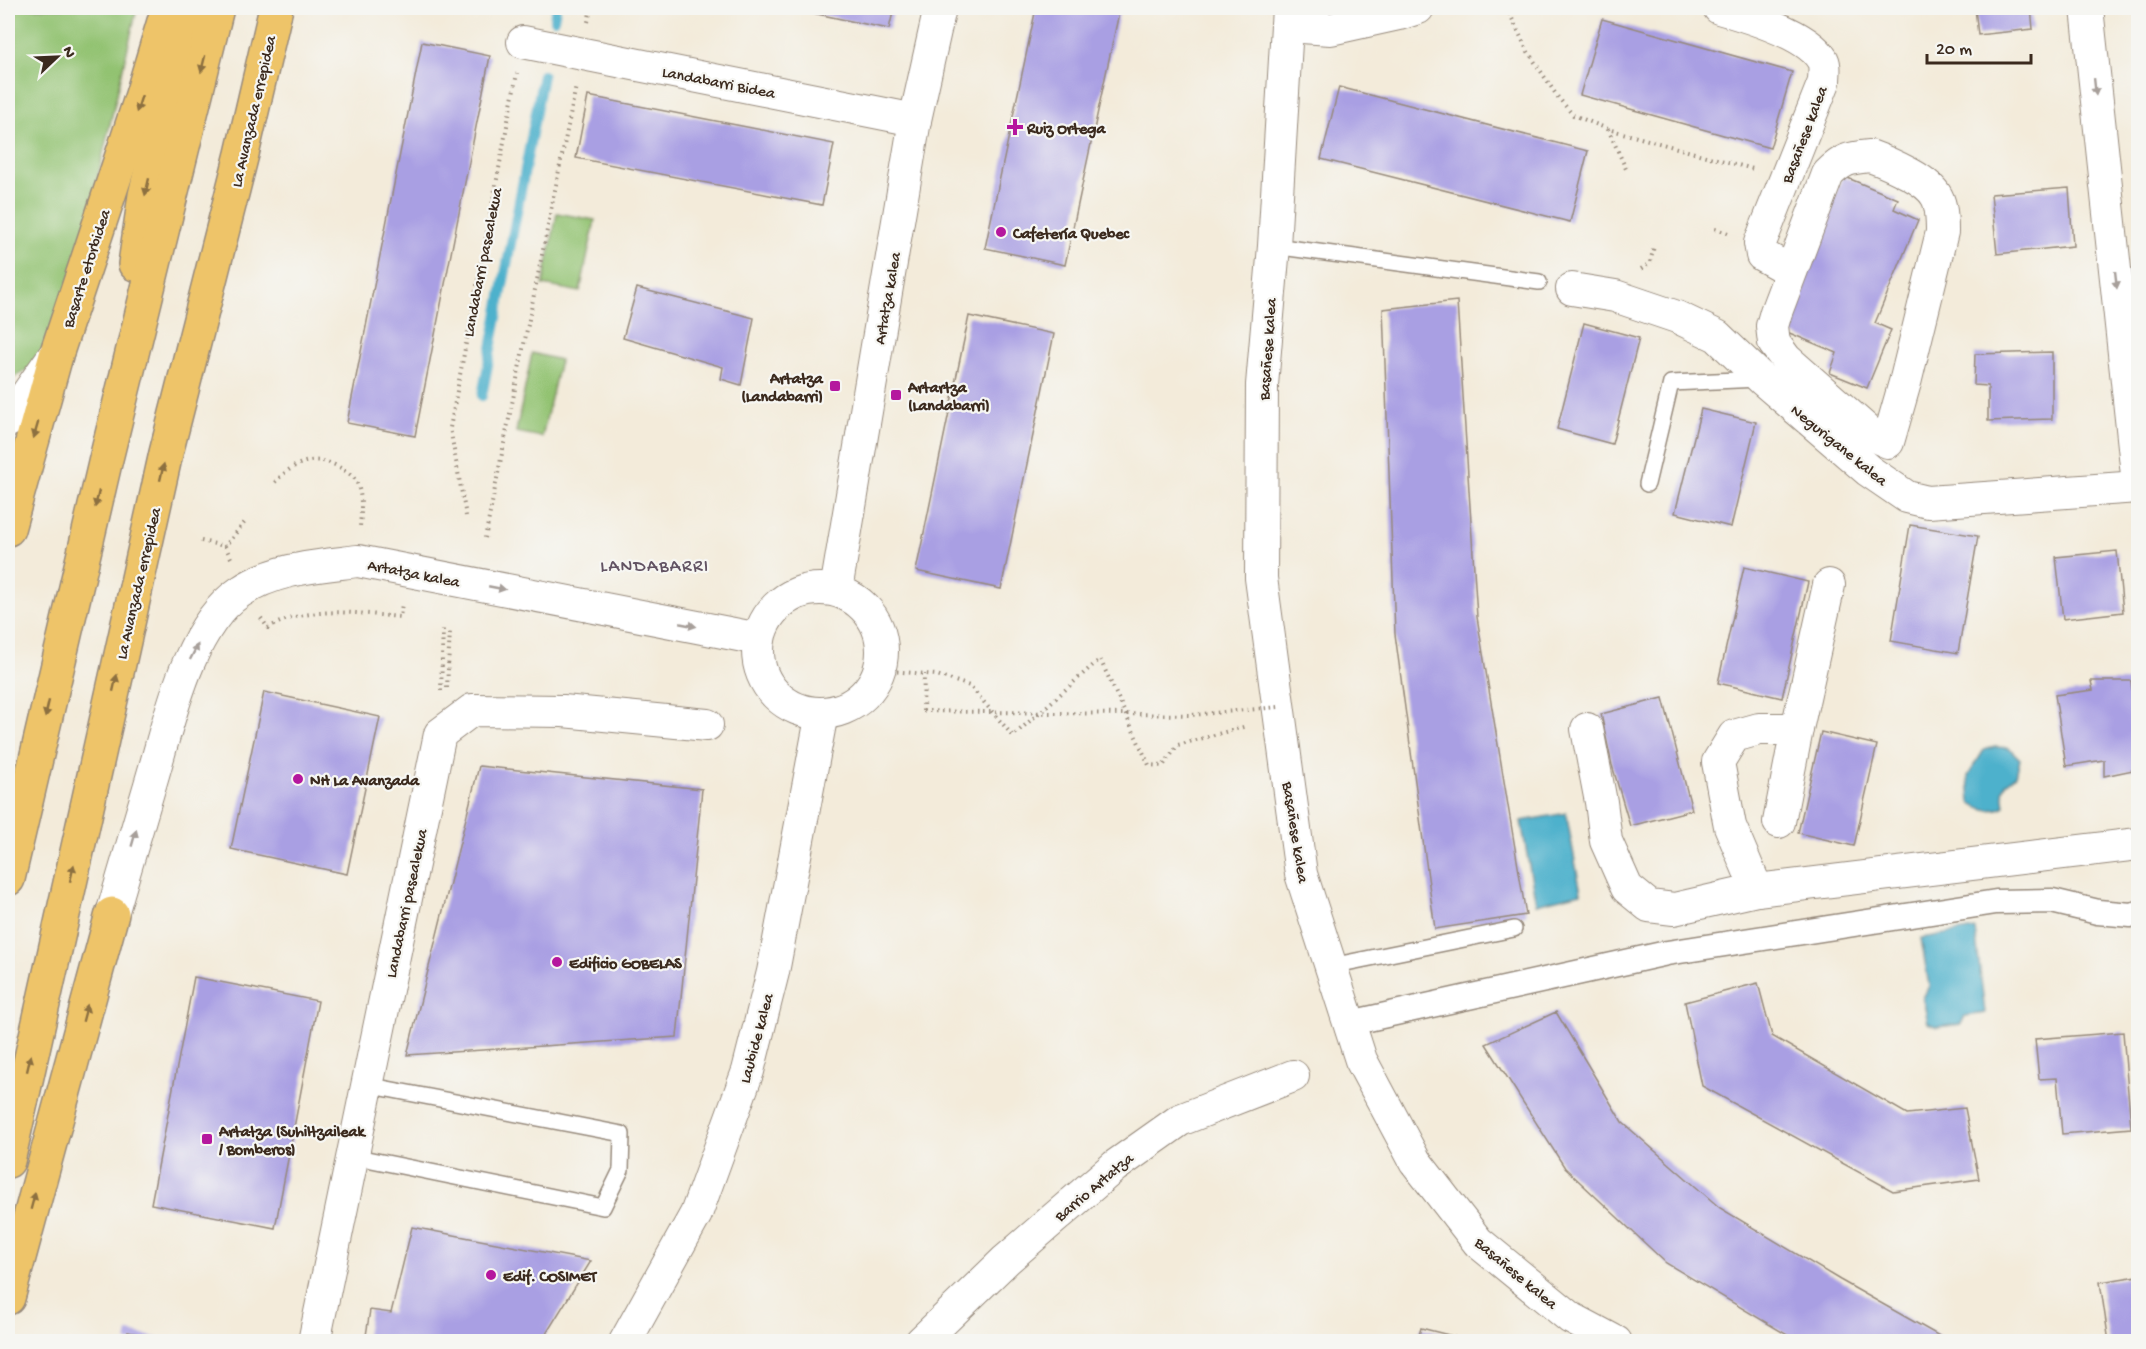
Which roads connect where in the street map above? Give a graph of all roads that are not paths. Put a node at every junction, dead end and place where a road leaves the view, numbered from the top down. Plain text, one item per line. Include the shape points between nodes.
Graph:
1 (168, 8) edge
2 (190, 8) edge
3 (217, 8) edge
4 (276, 8) edge
5 (940, 8) edge
6 (1418, 8) edge
7 (1719, 8) edge
8 (2087, 8) edge
9 (1287, 17) edge
10 (523, 42) road end
11 (915, 120) junction
12 (1274, 246) junction
13 (1791, 271) junction
14 (1539, 282) dead end
15 (1572, 289) dead end
16 (57, 352) junction
17 (1762, 379) junction
18 (8, 421) edge
19 (105, 463) junction
20 (1647, 484) dead end
21 (2139, 485) edge
22 (8, 530) edge
23 (1829, 585) dead end
24 (836, 590) junction
25 (759, 639) junction
26 (822, 713) junction
27 (707, 725) dead end
28 (1587, 729) dead end
29 (1797, 729) junction
30 (1779, 822) dead end
31 (2139, 844) edge
32 (8, 879) edge
33 (1757, 890) junction
34 (112, 914) joint
35 (2139, 914) edge
36 (1514, 928) dead end
37 (1331, 966) junction
38 (1350, 1023) junction
39 (1293, 1076) dead end
40 (367, 1085) junction
41 (352, 1156) junction
42 (8, 1161) edge
43 (8, 1298) edge
44 (314, 1341) edge
45 (626, 1341) edge
46 (921, 1341) edge
47 (1616, 1341) edge

1 -> 16 main road, Basarte etorbidea
2 -> 19 main road via 145,195
3 -> 19 main road
42 -> 4 main road, La Avanzada errepidea via 166,453
5 - 11 street, Artatza kalea
6 - 9 street, Basañese kalea via 1331,28
7 - 13 street, Basañese kalea via 1787,33 1810,45 1824,61 1824,82 1760,243 1762,255
8 -> 21 street, Negurigane kalea
9 - 12 street, Basañese kalea
10 - 11 street, Landabarri Bidea
11 - 24 street, Artatza kalea
12 - 14 lane
12 - 37 street, Basañese kalea via 1262,386 1261,578 1301,874
13 - 13 street via 1828,174 1839,163 1870,156 1929,185 1936,196 1942,211 1942,232 1888,442 1872,435 1786,359 1774,343 1772,326
15 - 17 street, Negurigane kalea via 1615,296 1677,316 1716,336
16 - 18 street
16 -> 22 main road, Basarte etorbidea
17 - 20 lane via 1671,383
17 - 21 street, Negurigane kalea via 1869,471 1906,497 1928,502
19 -> 32 main road
23 - 29 street
24 - 25 street via 819,588 787,597 764,622
24 - 26 street via 854,598 869,612 879,630 882,650 871,687 841,710
25 - 26 street via 762,674 772,691 804,711
34 -> 25 street, Artatza kalea via 182,676 209,622 240,592 276,575 298,568 358,561
26 - 45 street, Laubide kalea via 773,972 748,1071 696,1214
27 - 40 street, Landabarri pasealekua via 563,711 472,710 440,734
28 - 33 street via 1606,842 1627,888 1649,906 1674,909
29 - 30 street
29 - 33 street via 1759,729 1734,736 1719,762 1730,826
31 - 33 street
43 -> 34 main road
35 - 38 street via 2098,912 2052,901 1996,902 1668,953
36 - 37 lane
37 - 38 street, Basañese kalea
38 - 47 street, Basañese kalea via 1361,1059 1415,1161 1478,1242 1571,1318
39 - 46 street, Barrio Artatza via 1180,1120 1114,1166
40 - 41 street, Landabarri pasealekua
40 - 41 lane via 622,1134 621,1170 603,1207
41 - 44 street, Landabarri pasealekua

